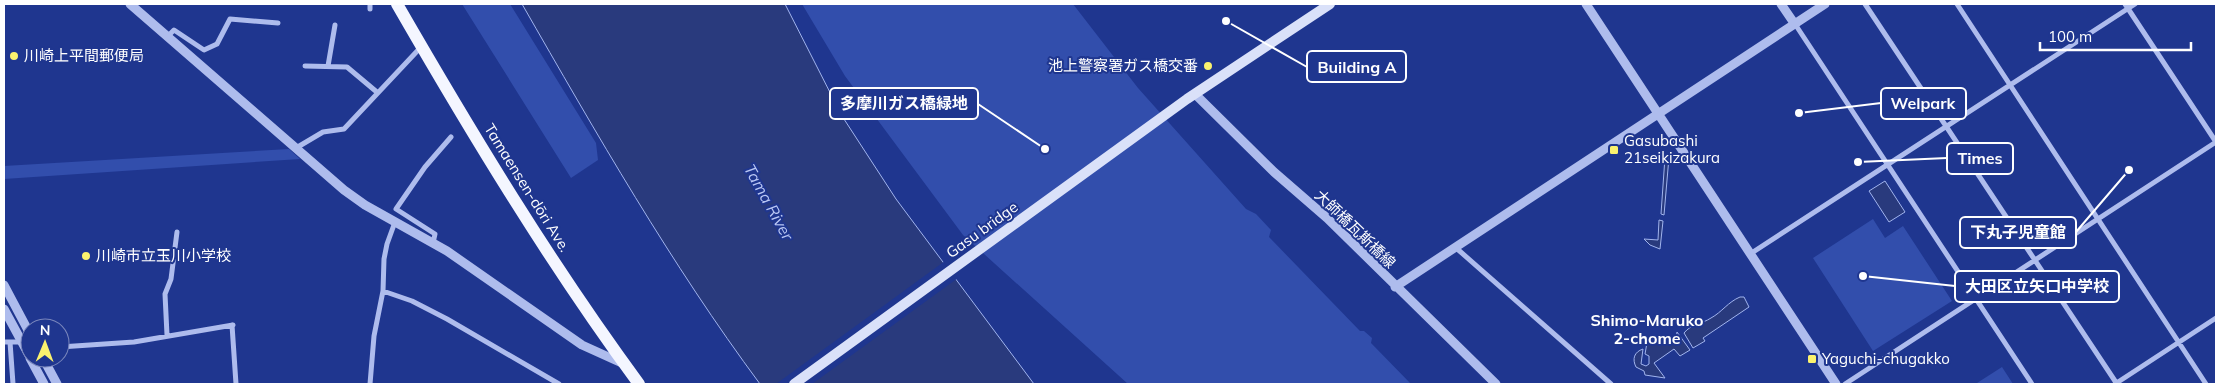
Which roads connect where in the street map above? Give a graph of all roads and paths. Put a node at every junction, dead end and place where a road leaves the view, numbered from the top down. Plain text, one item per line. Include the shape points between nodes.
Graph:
1 (130, 4) edge
2 (397, 4) edge
3 (1330, 4) edge
4 (1586, 4) edge
5 (1781, 4) edge
6 (1825, 4) edge
7 (1865, 4) edge
8 (1957, 4) edge
9 (2134, 4) edge
10 (2127, 6) edge
11 (278, 23) dead end
12 (1794, 23) junction
13 (335, 25) dead end
14 (168, 36) junction
15 (422, 46) junction
16 (306, 66) dead end
17 (328, 66) junction
18 (2011, 84) junction
19 (378, 92) junction
20 (1191, 96) junction
21 (1657, 112) junction
22 (1947, 126) junction
23 (451, 137) dead end
24 (2216, 142) edge
25 (296, 148) junction
26 (1887, 164) junction
27 (2099, 219) junction
28 (395, 222) junction
29 (177, 232) dead end
30 (433, 242) junction
31 (1455, 247) junction
32 (1750, 254) junction
33 (2034, 261) junction
34 (4, 285) edge
35 (1395, 287) junction
36 (383, 291) junction
37 (1976, 299) junction
38 (4, 309) edge
39 (22, 318) edge
40 (2216, 318) edge
41 (167, 335) junction
42 (20, 338) edge
43 (7, 342) edge
44 (2180, 343) junction
45 (70, 346) edge
46 (20, 348) edge
47 (624, 364) junction
48 (36, 368) edge
49 (48, 368) edge
50 (13, 384) edge
51 (44, 384) edge
52 (57, 384) edge
53 (236, 384) edge
54 (370, 384) edge
55 (559, 384) edge
56 (639, 384) edge
57 (794, 384) edge
58 (1496, 384) edge
59 (1611, 384) edge
60 (1836, 384) edge
61 (1845, 384) edge
62 (2032, 384) edge
63 (2116, 384) edge
64 (2206, 384) edge

1 - 14 street
2 - 15 main road, Tamaensen-dōri Ave.
3 - 20 main road, Gasu bridge
4 - 21 street
5 - 12 street
6 - 12 street
7 - 22 street
8 - 18 street
9 - 10 street
10 - 18 street
10 - 24 street
11 - 14 street via 230,20 217,44 204,50 174,30
12 - 21 street
12 - 26 street
13 - 17 street
14 - 25 street
15 - 19 street
15 - 47 main road, Tamaensen-dōri Ave. via 561,273
16 - 17 street
17 - 19 street via 347,67
18 - 22 street
18 - 27 street
19 - 25 street via 344,129 323,132
20 - 35 street, 大師橋瓦斯橋線 via 1327,218
20 - 57 main road, Gasu bridge
21 - 31 street
21 - 32 street
22 - 26 street
22 - 33 street
23 - 30 street via 396,209 435,234
24 - 27 street
25 - 28 street via 344,190
26 - 32 street
26 - 37 street
27 - 33 street
27 - 44 street
28 - 30 street
28 - 36 street via 385,252
29 - 41 street via 171,279 165,294
30 - 47 street via 582,345
31 - 35 street
31 - 59 street
32 - 60 street
33 - 37 street
33 - 63 street
34 - 39 street
35 - 58 street, 大師橋瓦斯橋線
36 - 54 street via 374,336
36 - 55 street via 447,319
37 - 61 street
37 - 62 street
38 - 42 street
40 - 44 street
41 - 45 street via 134,342
41 - 53 street via 233,325
43 - 46 street
43 - 50 street
44 - 63 street
44 - 64 street
47 - 56 main road, Tamaensen-dōri Ave.
48 - 51 street
49 - 52 street

